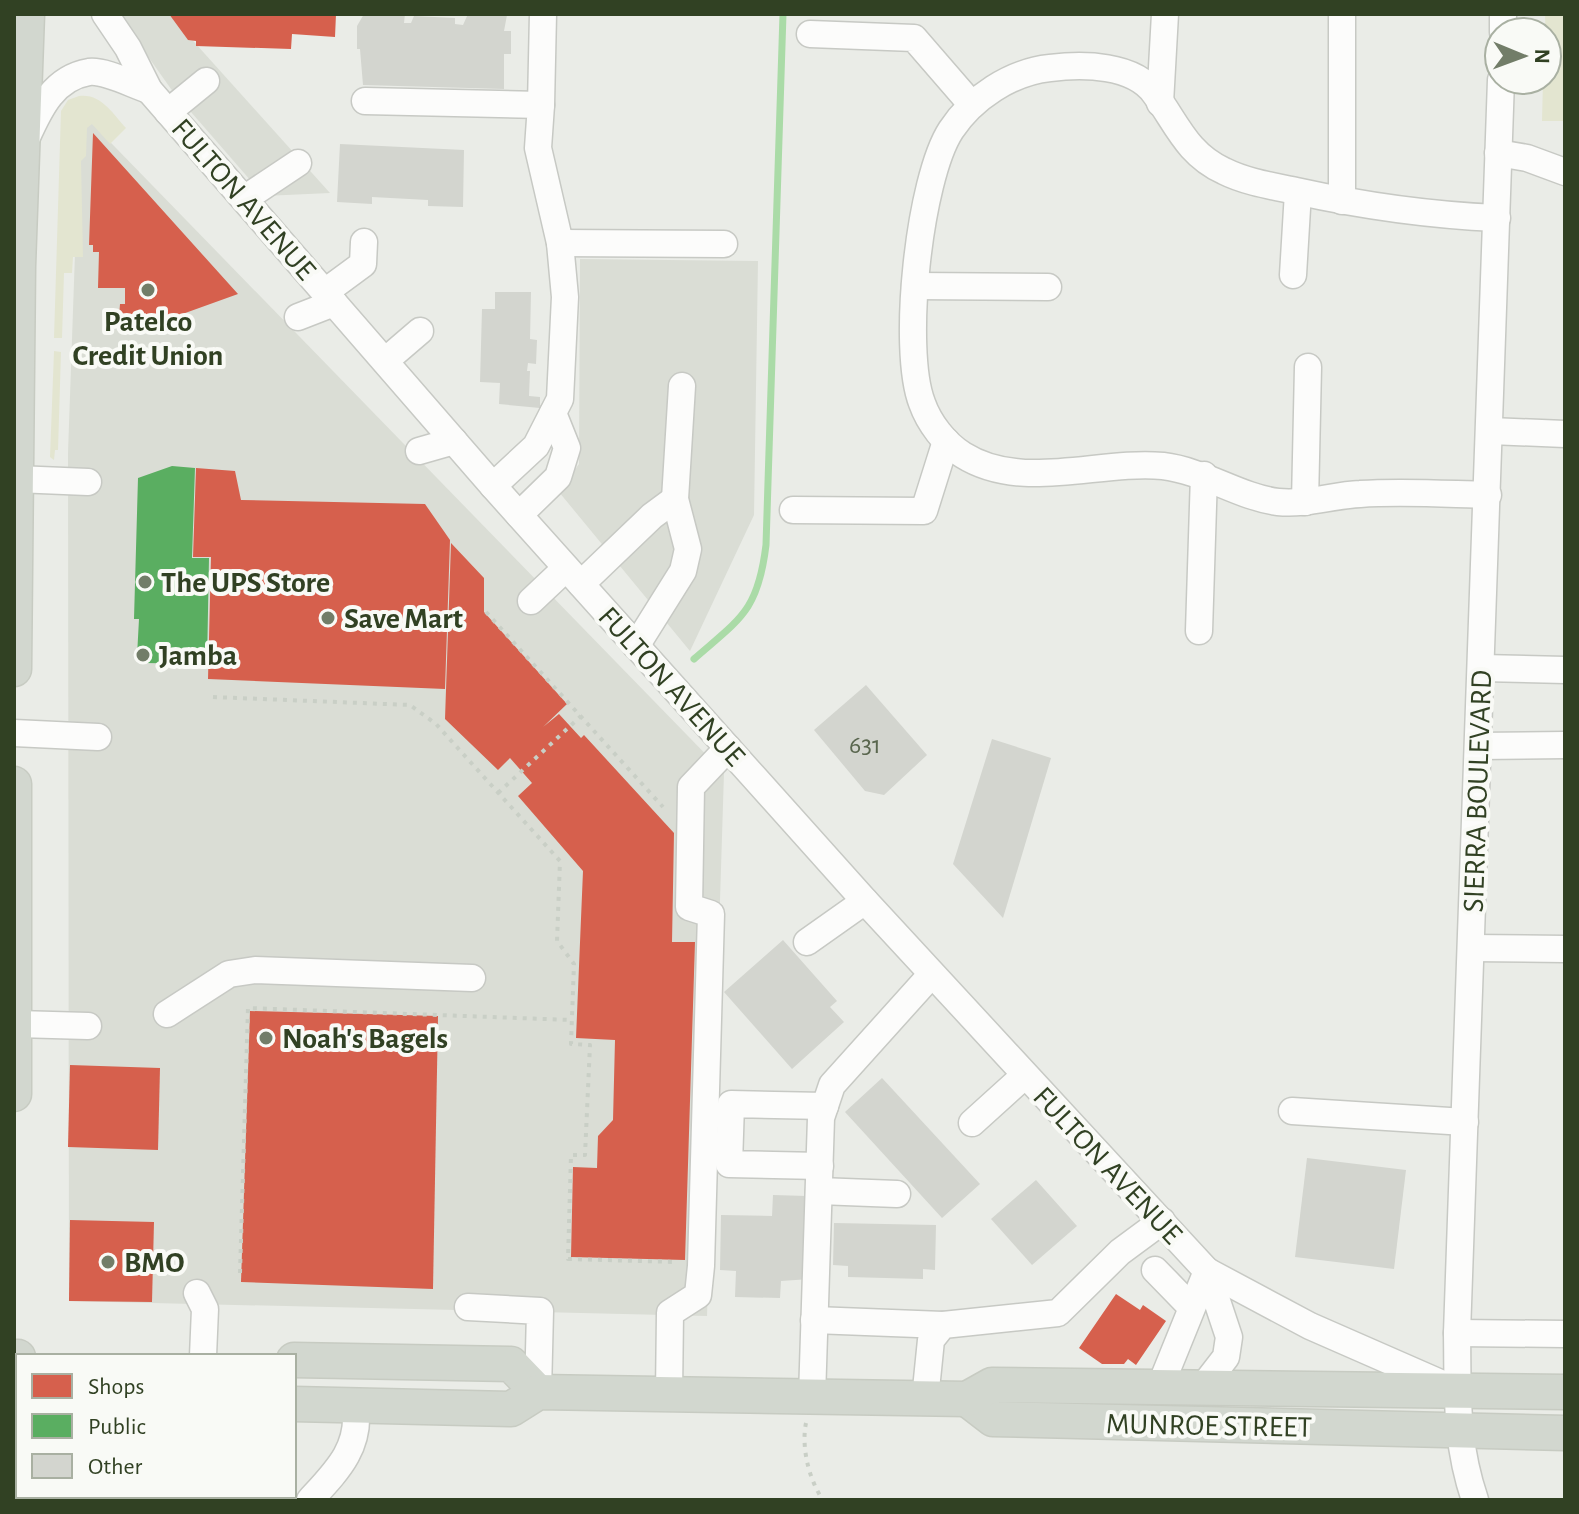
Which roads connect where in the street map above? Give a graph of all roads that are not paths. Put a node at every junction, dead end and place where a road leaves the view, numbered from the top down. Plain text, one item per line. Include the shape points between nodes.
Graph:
1 (27, 14) edge
2 (105, 14) edge
3 (543, 14) edge
4 (1165, 14) edge
5 (1342, 14) edge
6 (810, 34) dead end
7 (206, 81) dead end
8 (149, 90) junction
9 (1500, 96) edge
10 (365, 101) dead end
11 (1160, 103) junction
12 (541, 105) junction
13 (972, 105) junction
14 (168, 112) junction
15 (23, 148) junction
16 (1498, 153) junction
17 (298, 163) dead end
18 (1565, 172) edge
19 (1298, 192) junction
20 (244, 199) junction
21 (1342, 201) junction
22 (1497, 218) junction
23 (364, 242) dead end
24 (560, 243) junction
25 (724, 244) dead end
26 (16, 264) edge
27 (1293, 275) dead end
28 (915, 286) junction
29 (1048, 287) dead end
30 (330, 298) junction
31 (298, 317) dead end
32 (420, 331) dead end
33 (385, 361) junction
34 (1308, 367) dead end
35 (682, 386) dead end
36 (553, 413) junction
37 (1490, 431) junction
38 (1565, 434) edge
39 (454, 441) junction
40 (946, 441) junction
41 (419, 451) dead end
42 (1204, 475) junction
43 (16, 479) edge
44 (88, 482) dead end
45 (493, 486) junction
46 (1488, 495) junction
47 (675, 499) junction
48 (1305, 502) junction
49 (793, 510) dead end
50 (519, 515) junction
51 (574, 576) junction
52 (531, 601) dead end
53 (1199, 631) dead end
54 (636, 646) junction
55 (1482, 668) junction
56 (14, 669) edge
57 (1565, 670) edge
58 (14, 733) edge
59 (98, 737) dead end
60 (1565, 745) edge
61 (1479, 746) junction
62 (728, 748) junction
63 (14, 784) edge
64 (865, 901) junction
65 (807, 942) dead end
66 (1471, 948) junction
67 (1565, 949) edge
68 (931, 975) junction
69 (472, 978) dead end
70 (167, 1014) dead end
71 (15, 1020) edge
72 (88, 1026) dead end
73 (1024, 1076) junction
74 (14, 1094) edge
75 (825, 1106) junction
76 (1292, 1111) dead end
77 (1465, 1122) junction
78 (972, 1123) dead end
79 (819, 1179) junction
80 (897, 1194) dead end
81 (1162, 1221) junction
82 (1155, 1270) dead end
83 (1207, 1271) junction
84 (197, 1293) dead end
85 (468, 1307) dead end
86 (1191, 1307) junction
87 (814, 1320) junction
88 (943, 1325) junction
89 (1457, 1333) junction
90 (1565, 1334) edge
91 (203, 1354) edge
92 (296, 1360) edge
93 (1160, 1387) junction
94 (1202, 1388) junction
95 (1458, 1390) junction
96 (538, 1392) junction
97 (1565, 1392) edge
98 (669, 1394) junction
99 (812, 1397) junction
100 (925, 1399) junction
101 (967, 1399) junction
102 (296, 1404) edge
103 (355, 1405) junction
104 (1458, 1430) junction
105 (1565, 1433) edge
106 (310, 1500) edge
107 (1475, 1500) edge

1 - 15 main road
2 - 8 street, FULTON AVENUE
3 - 12 street
4 - 11 street
5 - 21 street
6 - 13 street via 914,38
7 - 14 street
8 - 14 street, FULTON AVENUE
8 - 15 street, FULTON AVENUE via 91,72 65,82 43,101
9 - 16 street, SIERRA BOULEVARD
10 - 12 street
11 - 13 street via 1144,82 1129,74 1081,66 1024,74
11 - 19 street via 1201,158 1248,180
12 - 24 street via 538,148
13 - 28 street via 951,129 936,159 923,213
14 - 20 street, FULTON AVENUE
15 - 26 main road
16 - 18 street
16 - 22 street, SIERRA BOULEVARD
17 - 20 street
19 - 21 street
19 - 27 street
20 - 30 street, FULTON AVENUE
21 - 22 street
22 - 37 street, SIERRA BOULEVARD
23 - 30 street via 363,264
24 - 25 street
24 - 36 street via 564,351 560,399
26 - 43 main road
28 - 29 street
28 - 40 street via 920,401
30 - 31 street
30 - 33 street, FULTON AVENUE
32 - 33 street
33 - 39 street, FULTON AVENUE
34 - 48 street
35 - 47 street
36 - 45 street via 536,446
36 - 50 street via 567,448 558,477
37 - 38 street
37 - 46 street, SIERRA BOULEVARD
39 - 41 street
39 - 45 street, FULTON AVENUE
40 - 42 street via 963,456 1014,473 1165,466
40 - 49 street via 924,511
42 - 48 street via 1259,497
42 - 53 street
43 - 44 street
43 - 56 main road
45 - 50 street, FULTON AVENUE
46 - 48 street via 1355,494
46 - 55 street, SIERRA BOULEVARD
47 - 51 street
47 - 54 street via 688,549 683,571
50 - 51 street, FULTON AVENUE
51 - 52 street
51 - 54 street, FULTON AVENUE
54 - 62 street, FULTON AVENUE
55 - 57 street
55 - 61 street, SIERRA BOULEVARD
58 - 59 street
60 - 61 street
61 - 66 street, SIERRA BOULEVARD
62 - 64 street, FULTON AVENUE
62 - 98 street via 691,787 689,907 711,914 701,1266 698,1295 670,1313
63 - 71 main road
64 - 65 street
64 - 68 street, FULTON AVENUE
66 - 67 street
66 - 77 street, SIERRA BOULEVARD
68 - 73 street, FULTON AVENUE
68 - 75 street via 832,1085
69 - 70 street via 255,970 229,974
71 - 72 street
71 - 74 main road
73 - 78 street
73 - 81 street, FULTON AVENUE
75 - 79 street
75 - 79 street via 731,1104 729,1164
76 - 77 street
77 - 89 street, SIERRA BOULEVARD
79 - 80 street
79 - 87 street
81 - 83 street, FULTON AVENUE
81 - 88 street via 1120,1252 1058,1313
82 - 86 street
83 - 86 street
83 - 94 street, FULTON AVENUE via 1229,1337 1226,1357
83 - 95 street, FULTON AVENUE via 1310,1326
84 - 91 street via 205,1309
85 - 96 street via 540,1311
86 - 93 street
87 - 88 street
87 - 99 street
88 - 100 street via 931,1340
89 - 90 street
89 - 95 street, SIERRA BOULEVARD
92 - 96 main road via 511,1364
93 - 94 main road, MUNROE STREET
93 - 101 main road, MUNROE STREET via 992,1385
94 - 95 main road, MUNROE STREET
95 - 97 main road, FULTON AVENUE
95 - 104 street, SIERRA BOULEVARD
96 - 98 main road, MUNROE STREET
96 - 103 main road, MUNROE STREET via 511,1409
98 - 99 main road, MUNROE STREET
99 - 100 main road, MUNROE STREET
100 - 101 main road, MUNROE STREET
101 - 104 main road, MUNROE STREET via 993,1419
102 - 103 main road, MUNROE STREET
103 - 106 street via 352,1448
104 - 105 main road
104 - 107 street, SIERRA BOULEVARD via 1461,1460

